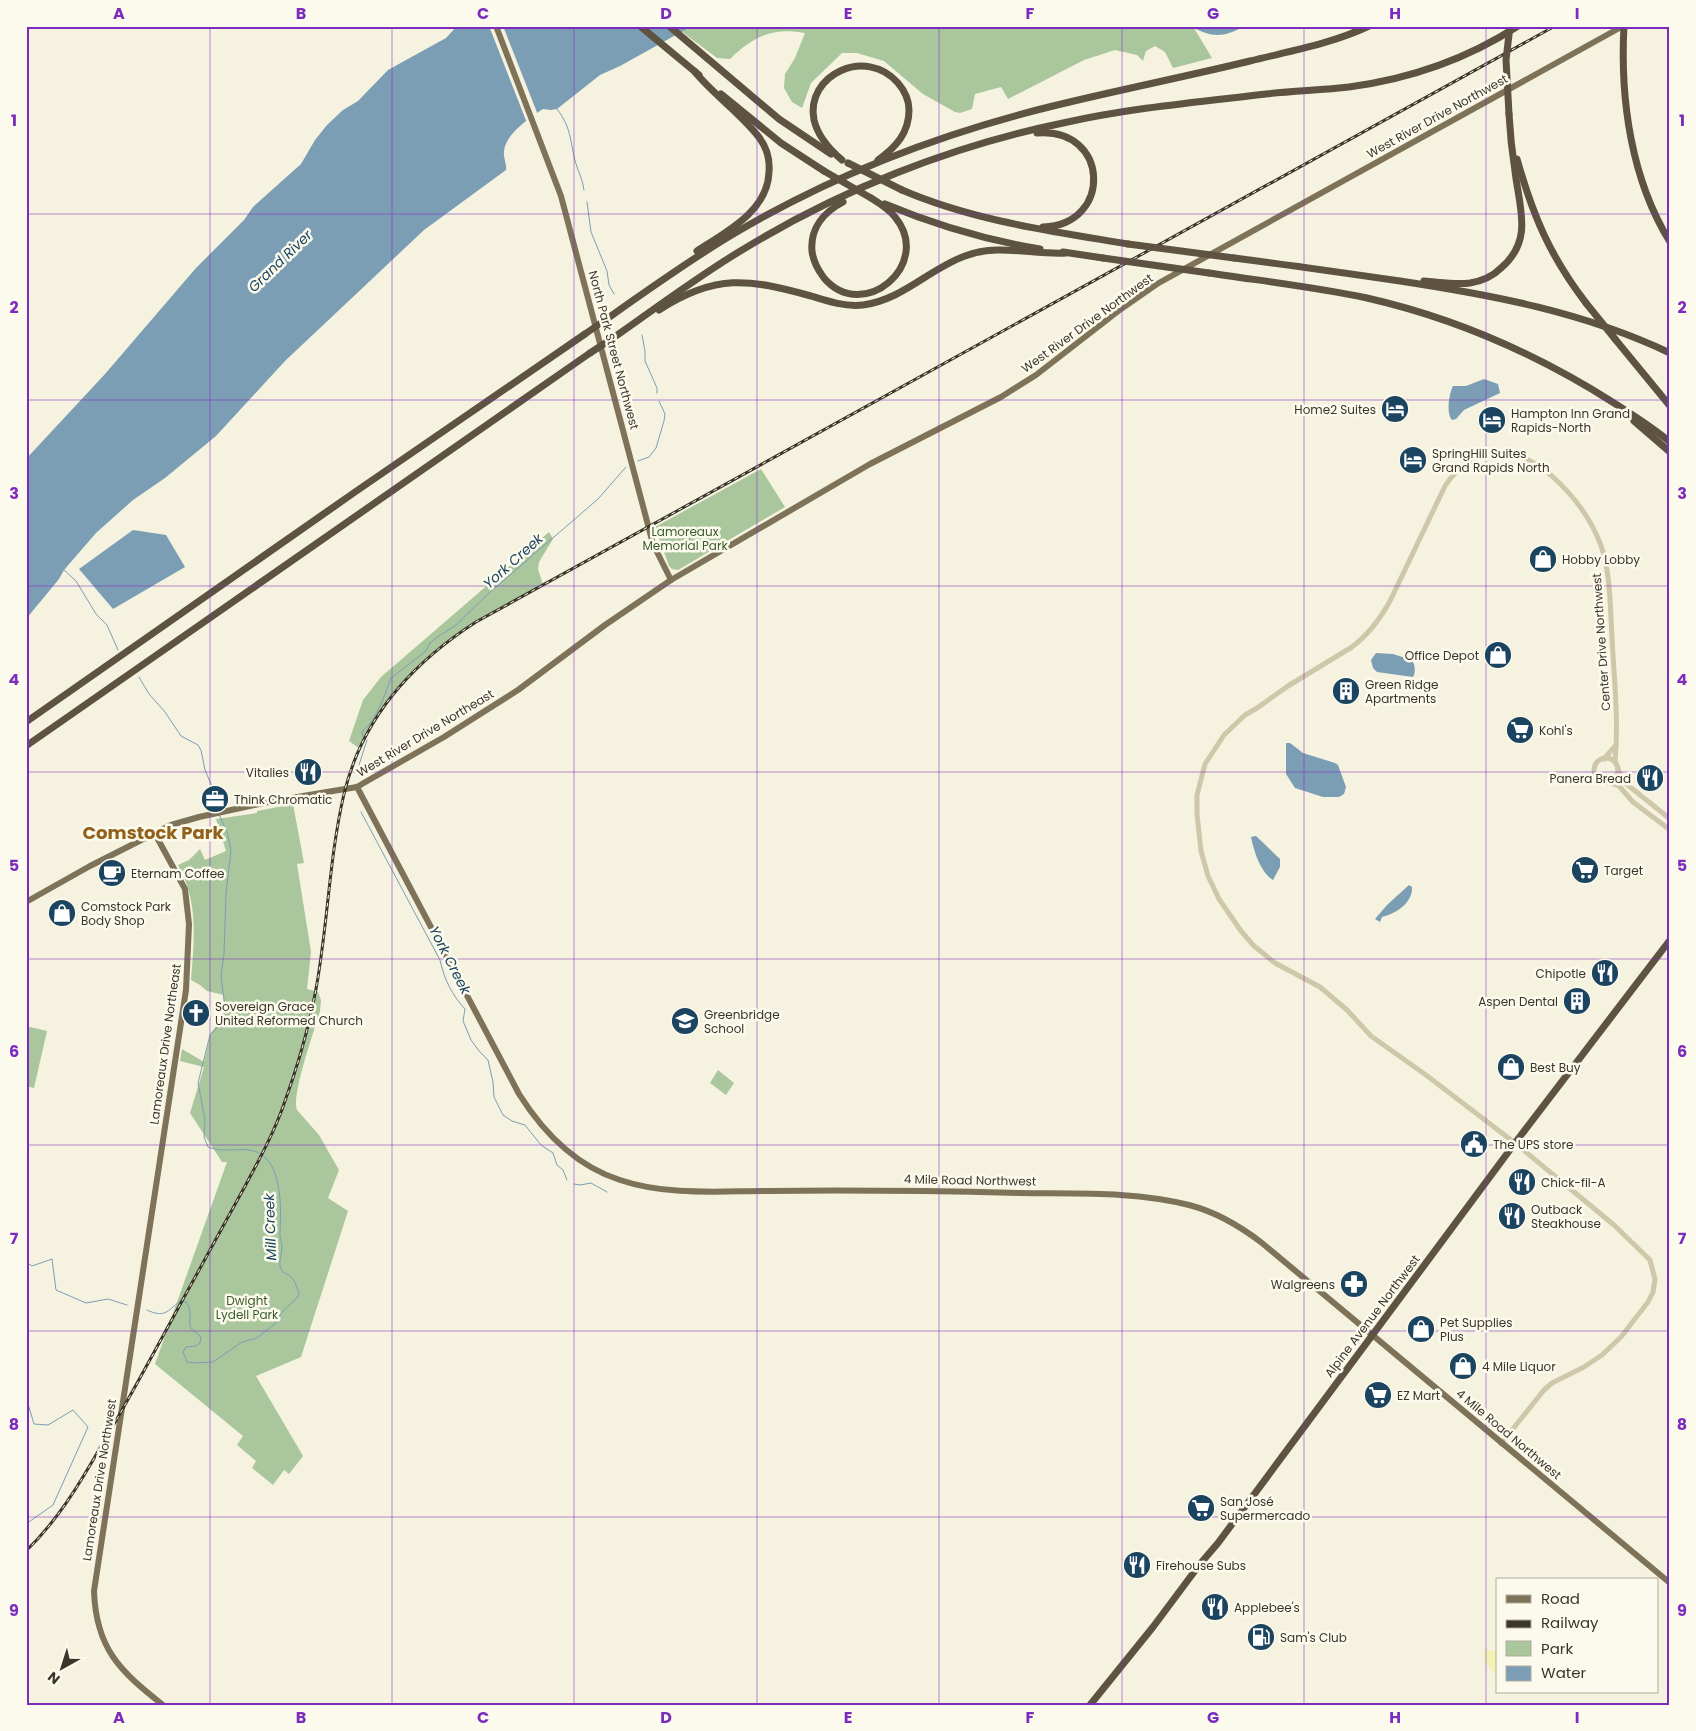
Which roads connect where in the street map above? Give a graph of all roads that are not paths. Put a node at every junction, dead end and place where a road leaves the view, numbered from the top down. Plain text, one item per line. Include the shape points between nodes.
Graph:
1 (496, 26) edge
2 (640, 26) edge
3 (669, 26) edge
4 (1369, 26) edge
5 (1510, 26) edge
6 (1518, 26) edge
7 (1624, 26) edge
8 (695, 72) junction
9 (1021, 133) junction
10 (1512, 142) junction
11 (845, 162) junction
12 (868, 166) junction
13 (873, 183) junction
14 (871, 198) junction
15 (1020, 226) junction
16 (1670, 242) edge
17 (1066, 253) junction
18 (668, 275) junction
19 (1379, 278) junction
20 (614, 337) junction
21 (1670, 353) edge
22 (1604, 397) junction
23 (1669, 404) edge
24 (1670, 442) edge
25 (1670, 452) edge
26 (671, 580) junction
27 (26, 722) edge
28 (1616, 744) junction
29 (26, 746) edge
30 (1604, 759) junction
31 (1615, 762) junction
32 (1618, 769) junction
33 (1608, 782) junction
34 (357, 787) junction
35 (1670, 818) edge
36 (1670, 830) edge
37 (154, 832) junction
38 (26, 902) edge
39 (1670, 940) edge
40 (1515, 1143) junction
41 (148, 1235) joint
42 (1373, 1335) junction
43 (1501, 1444) junction
44 (1670, 1583) edge
45 (163, 1705) edge
46 (1090, 1705) edge

1 - 26 main road, North Park Street Northwest via 563,202 653,544
2 - 8 highway
3 - 11 highway via 779,119
4 - 12 highway via 1307,48 1023,114 942,138
5 - 10 highway, bridge via 1506,60
6 - 9 highway via 1480,49 1393,79 1151,107
7 - 16 highway via 1623,79 1630,134 1649,198
7 - 26 main road, West River Drive Northwest via 1158,284 1000,398 870,464
8 - 14 highway, bridge via 776,139
8 - 18 highway via 758,136 767,154 769,176 765,192 752,211
9 - 13 highway via 926,162
9 - 15 highway via 1051,132 1078,143 1090,160 1094,177 1087,203 1069,221 1057,226
10 - 19 highway via 1523,224 1519,243 1505,265 1490,276 1468,283
10 - 23 highway, bridge via 1526,194 1543,237 1560,267
11 - 12 highway via 822,138 815,121 815,103 826,81 839,71 867,66 893,77 902,87 909,108 905,133 896,146
11 - 15 highway, bridge via 948,208
12 - 18 highway via 736,232
13 - 14 highway via 828,211 813,235 812,252 818,270 832,286 849,293 870,293 884,287 896,277 905,258 906,243 900,224
13 - 20 highway via 744,248
14 - 17 highway via 955,230 1000,242
15 - 19 highway, bridge
17 - 20 highway via 1008,249 977,252 958,259 888,298 862,305 832,302 765,284 731,282 714,285 686,295
17 - 22 highway, bridge via 1376,300 1423,313 1518,349
18 - 27 highway, bridge
19 - 21 highway via 1508,299 1555,311
20 - 29 highway, bridge
22 - 24 highway
22 - 25 highway
26 - 34 main road, West River Drive Northeast via 518,690
28 - 30 street
28 - 31 street, Center Drive Northwest
28 - 40 street, Center Drive Northwest via 1609,592 1600,545 1586,515 1548,474 1530,460 1499,453 1482,456 1457,470 1445,486 1391,599 1362,640 1245,715 1224,735 1206,764 1198,796 1201,851 1219,899 1241,931 1275,963 1320,986 1371,1036
30 - 31 street
30 - 33 street via 1598,763 1595,774
31 - 32 street
32 - 33 street via 1614,779
32 - 35 street via 1624,782
33 - 36 street via 1619,786 1633,802
34 - 37 main road, West River Drive Northeast via 218,813
34 - 42 main road, 4 Mile Road Northwest via 524,1102 563,1148 607,1175 664,1190 1117,1194 1184,1204 1209,1211 1250,1234
37 - 38 main road, West River Drive Northeast
37 - 41 main road, Lamoreaux Drive Northeast via 185,889 189,943 186,990
39 - 40 highway, Alpine Avenue Northwest
40 - 42 highway, Alpine Avenue Northwest
40 - 43 street, Center Drive Northwest via 1637,1246 1650,1260 1656,1279 1652,1296 1610,1348 1584,1367 1552,1383
41 - 45 main road, Lamoreaux Drive Northwest via 94,1582 94,1603 99,1628 114,1660
42 - 43 main road, 4 Mile Road Northwest
42 - 46 highway, Alpine Avenue Northwest via 1218,1543
43 - 44 main road, 4 Mile Road Northwest

